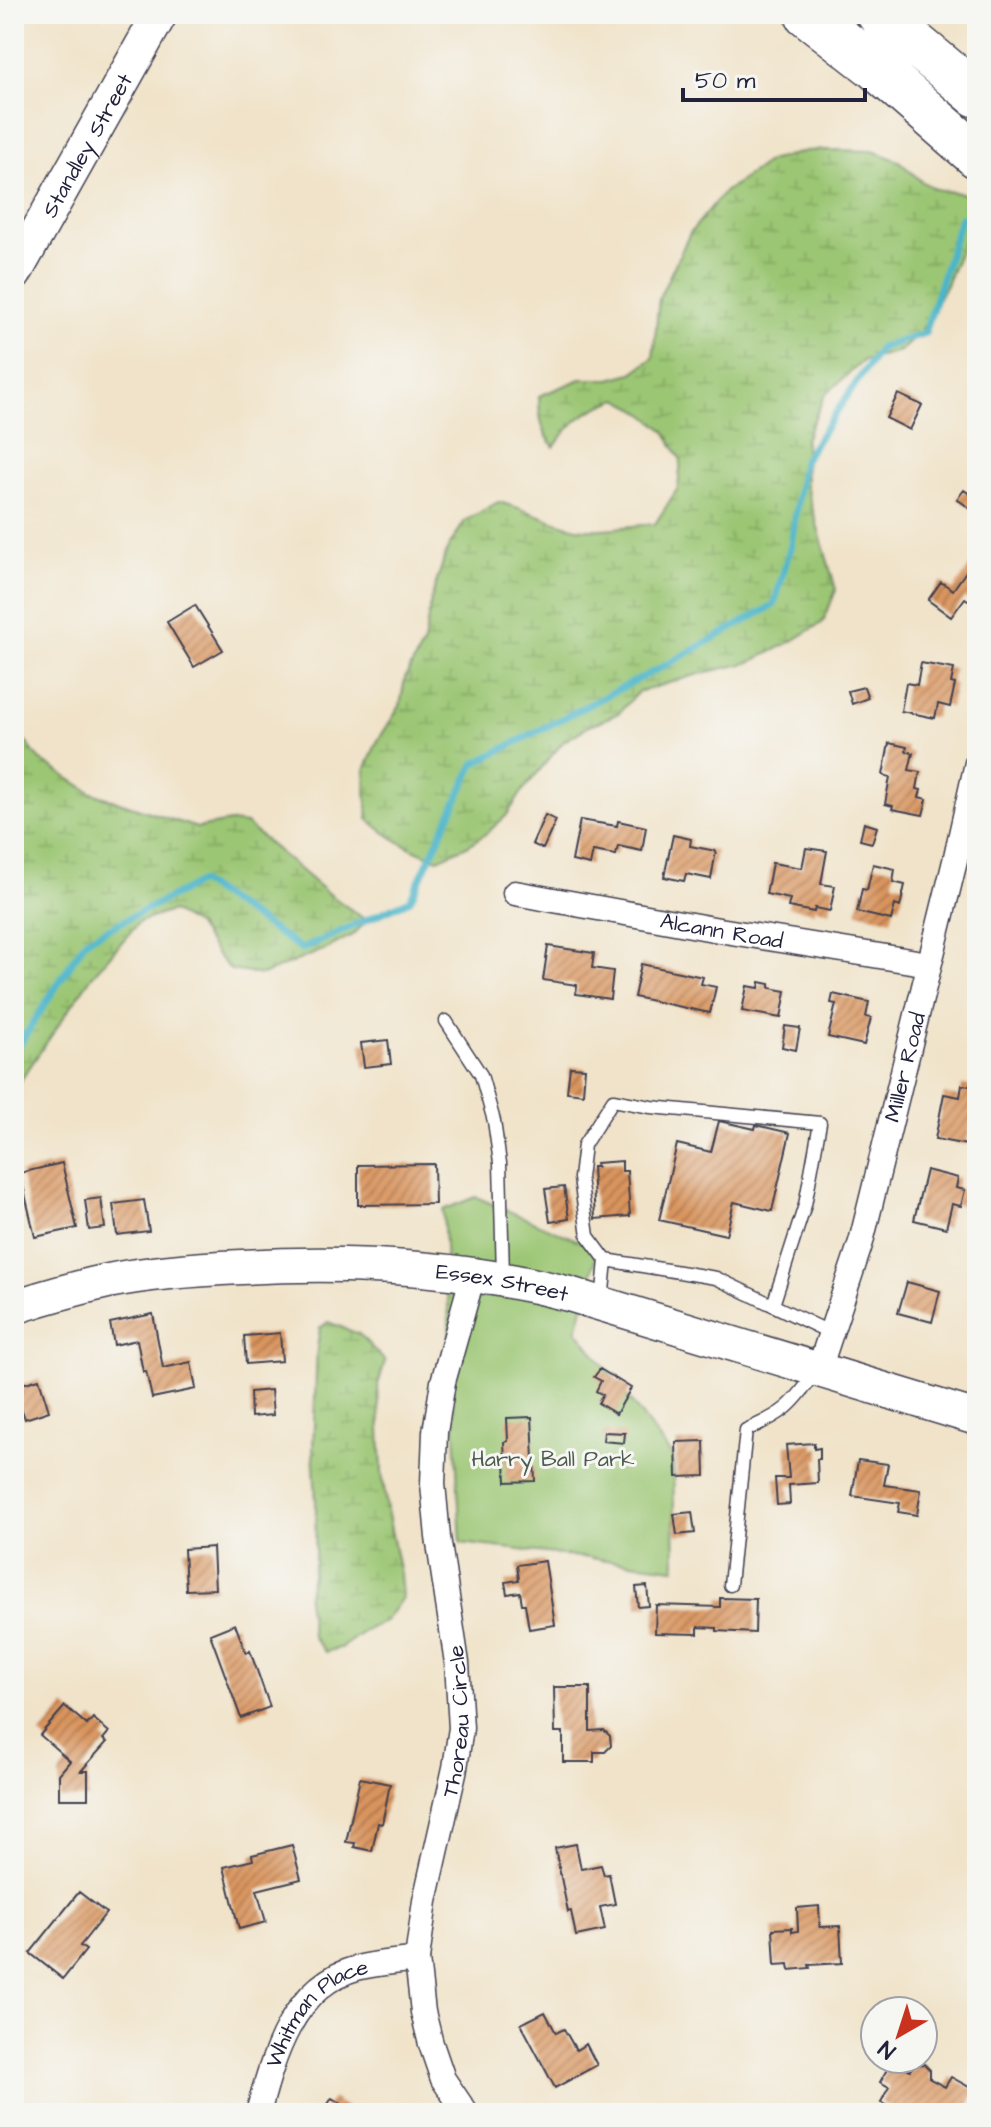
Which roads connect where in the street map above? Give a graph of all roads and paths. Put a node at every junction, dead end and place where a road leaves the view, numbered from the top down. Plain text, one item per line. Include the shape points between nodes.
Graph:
1 (160, 14) edge
2 (807, 14) edge
3 (879, 14) edge
4 (977, 95) edge
5 (977, 156) edge
6 (22, 241) edge
7 (14, 274) edge
8 (977, 763) edge
9 (515, 893) dead end
10 (929, 964) junction
11 (446, 1021) dead end
12 (606, 1260) junction
13 (488, 1277) junction
14 (602, 1304) junction
15 (773, 1305) junction
16 (14, 1307) edge
17 (831, 1333) junction
18 (819, 1369) junction
19 (977, 1418) edge
20 (730, 1585) dead end
21 (417, 1959) junction
22 (258, 2113) edge
23 (466, 2113) edge

1 - 6 main road, Standley Street
2 - 5 highway
3 - 4 highway
6 - 7 main road, Standley Street
8 - 10 street, Miller Road
9 - 10 street, Alcann Road
10 - 17 street, Miller Road via 861,1242
11 - 13 lane via 481,1075 494,1121 500,1163
12 - 14 lane
12 - 15 lane via 716,1278
12 - 15 lane via 588,1236 580,1178 584,1145 613,1100 820,1123 805,1205
13 - 14 main road, Essex Street
13 - 16 main road, Essex Street via 351,1264 181,1270 111,1281
13 - 21 street, Thoreau Circle via 443,1382 435,1432 436,1524 461,1728
14 - 18 main road, Essex Street
15 - 17 lane
17 - 18 street, Miller Road
18 - 19 main road, Essex Street
18 - 20 lane via 795,1402 746,1430
21 - 22 street, Whitman Place via 356,1968 316,1990 297,2011 280,2047
21 - 23 street, Thoreau Circle via 431,2044 443,2079

